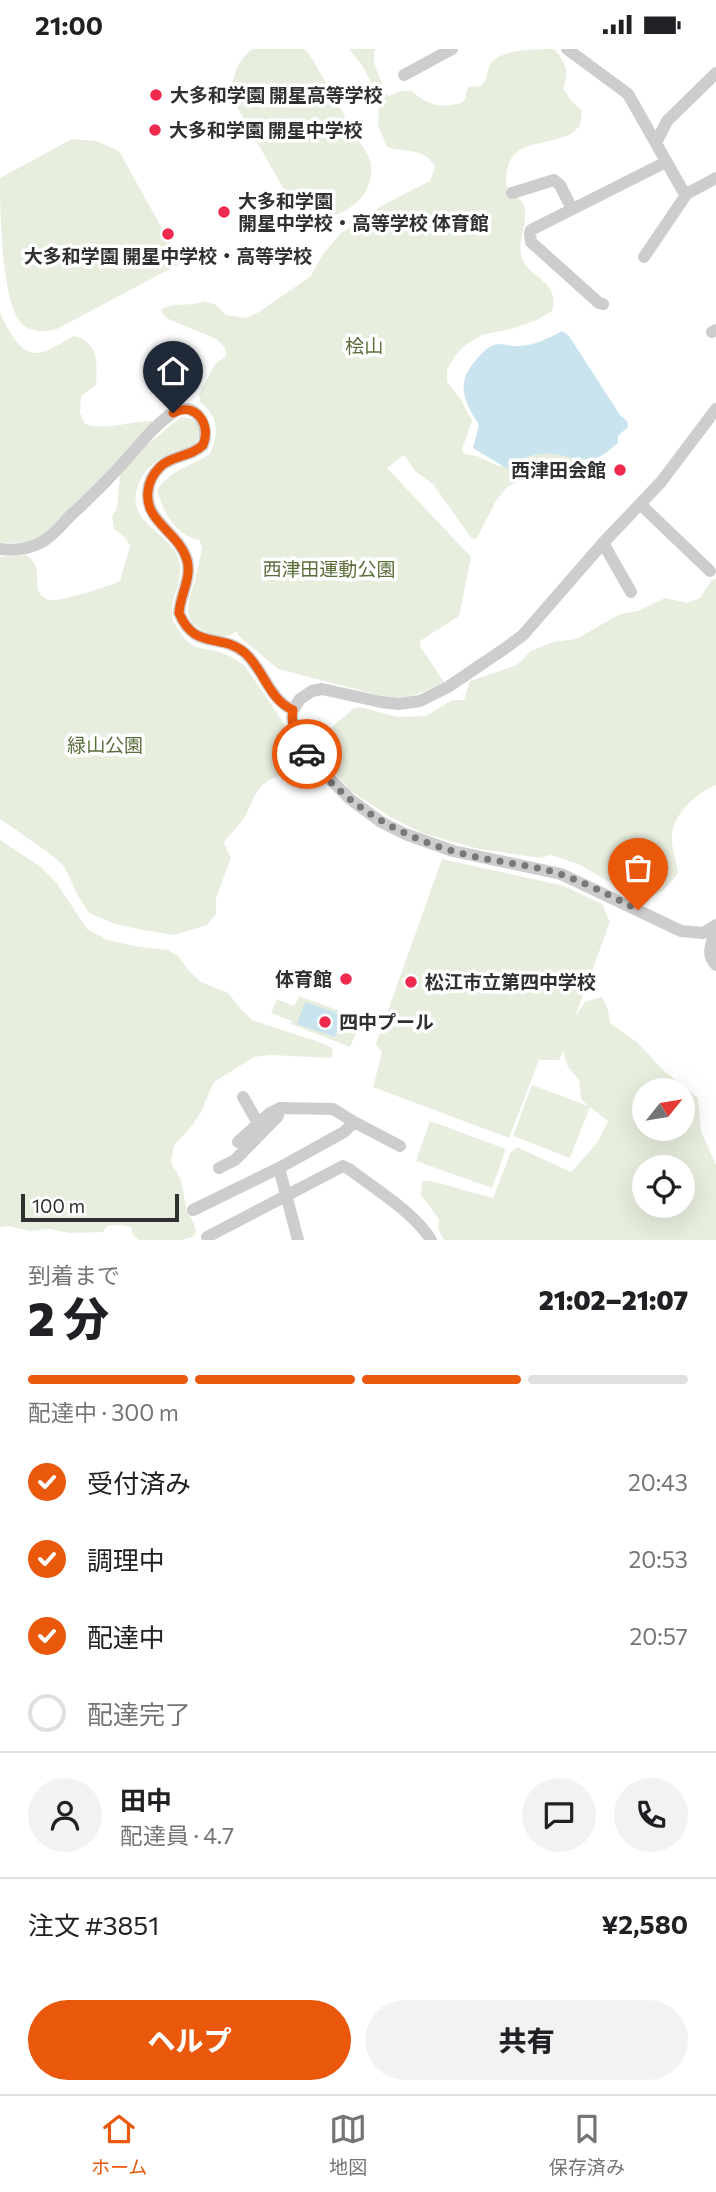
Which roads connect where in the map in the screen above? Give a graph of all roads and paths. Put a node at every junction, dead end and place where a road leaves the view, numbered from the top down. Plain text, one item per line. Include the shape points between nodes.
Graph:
1 (452, 49) edge
2 (567, 49) edge
3 (716, 73) edge
4 (404, 75) dead end
5 (656, 143) junction
6 (666, 162) junction
7 (716, 178) edge
8 (688, 192) junction
9 (512, 193) dead end
10 (572, 209) junction
11 (643, 257) dead end
12 (603, 304) dead end
13 (716, 409) edge
14 (640, 504) junction
15 (603, 543) junction
16 (0, 549) edge
17 (710, 571) dead end
18 (631, 592) dead end
19 (293, 710) junction
20 (716, 925) edge
21 (716, 930) edge
22 (716, 965) edge
23 (243, 1097) dead end
24 (284, 1108) junction
25 (354, 1122) junction
26 (258, 1123) junction
27 (238, 1142) dead end
28 (400, 1146) dead end
29 (219, 1168) dead end
30 (279, 1168) junction
31 (286, 1195) junction
32 (193, 1210) dead end
33 (207, 1237) dead end
34 (298, 1240) edge
35 (431, 1240) edge

1 - 4 street
2 - 5 street via 628,95
3 - 5 street via 667,121
5 - 6 street
6 - 8 street via 680,188
6 - 10 street
7 - 8 street
8 - 11 street
9 - 10 street via 554,180
10 - 12 street via 531,230 529,237
13 - 14 street
14 - 15 street
14 - 17 street
15 - 18 street
15 - 19 street via 523,635 436,694 398,704 322,689 305,695
16 - 19 street via 28,548 44,541 166,419 178,410 191,410 204,423 203,445 160,467 150,479 147,498 156,520 187,559 179,613 195,635 244,652 278,701
19 - 20 street via 298,739 320,771 363,809 405,834 453,851 561,874 681,931 703,933
21 - 22 street via 709,952
23 - 26 street
24 - 25 street via 333,1109
24 - 26 street via 275,1109
24 - 29 street via 235,1160
25 - 28 street
25 - 30 street
26 - 27 street
30 - 31 street
30 - 32 street
31 - 33 street
31 - 34 street
31 - 35 street via 345,1166 402,1209

